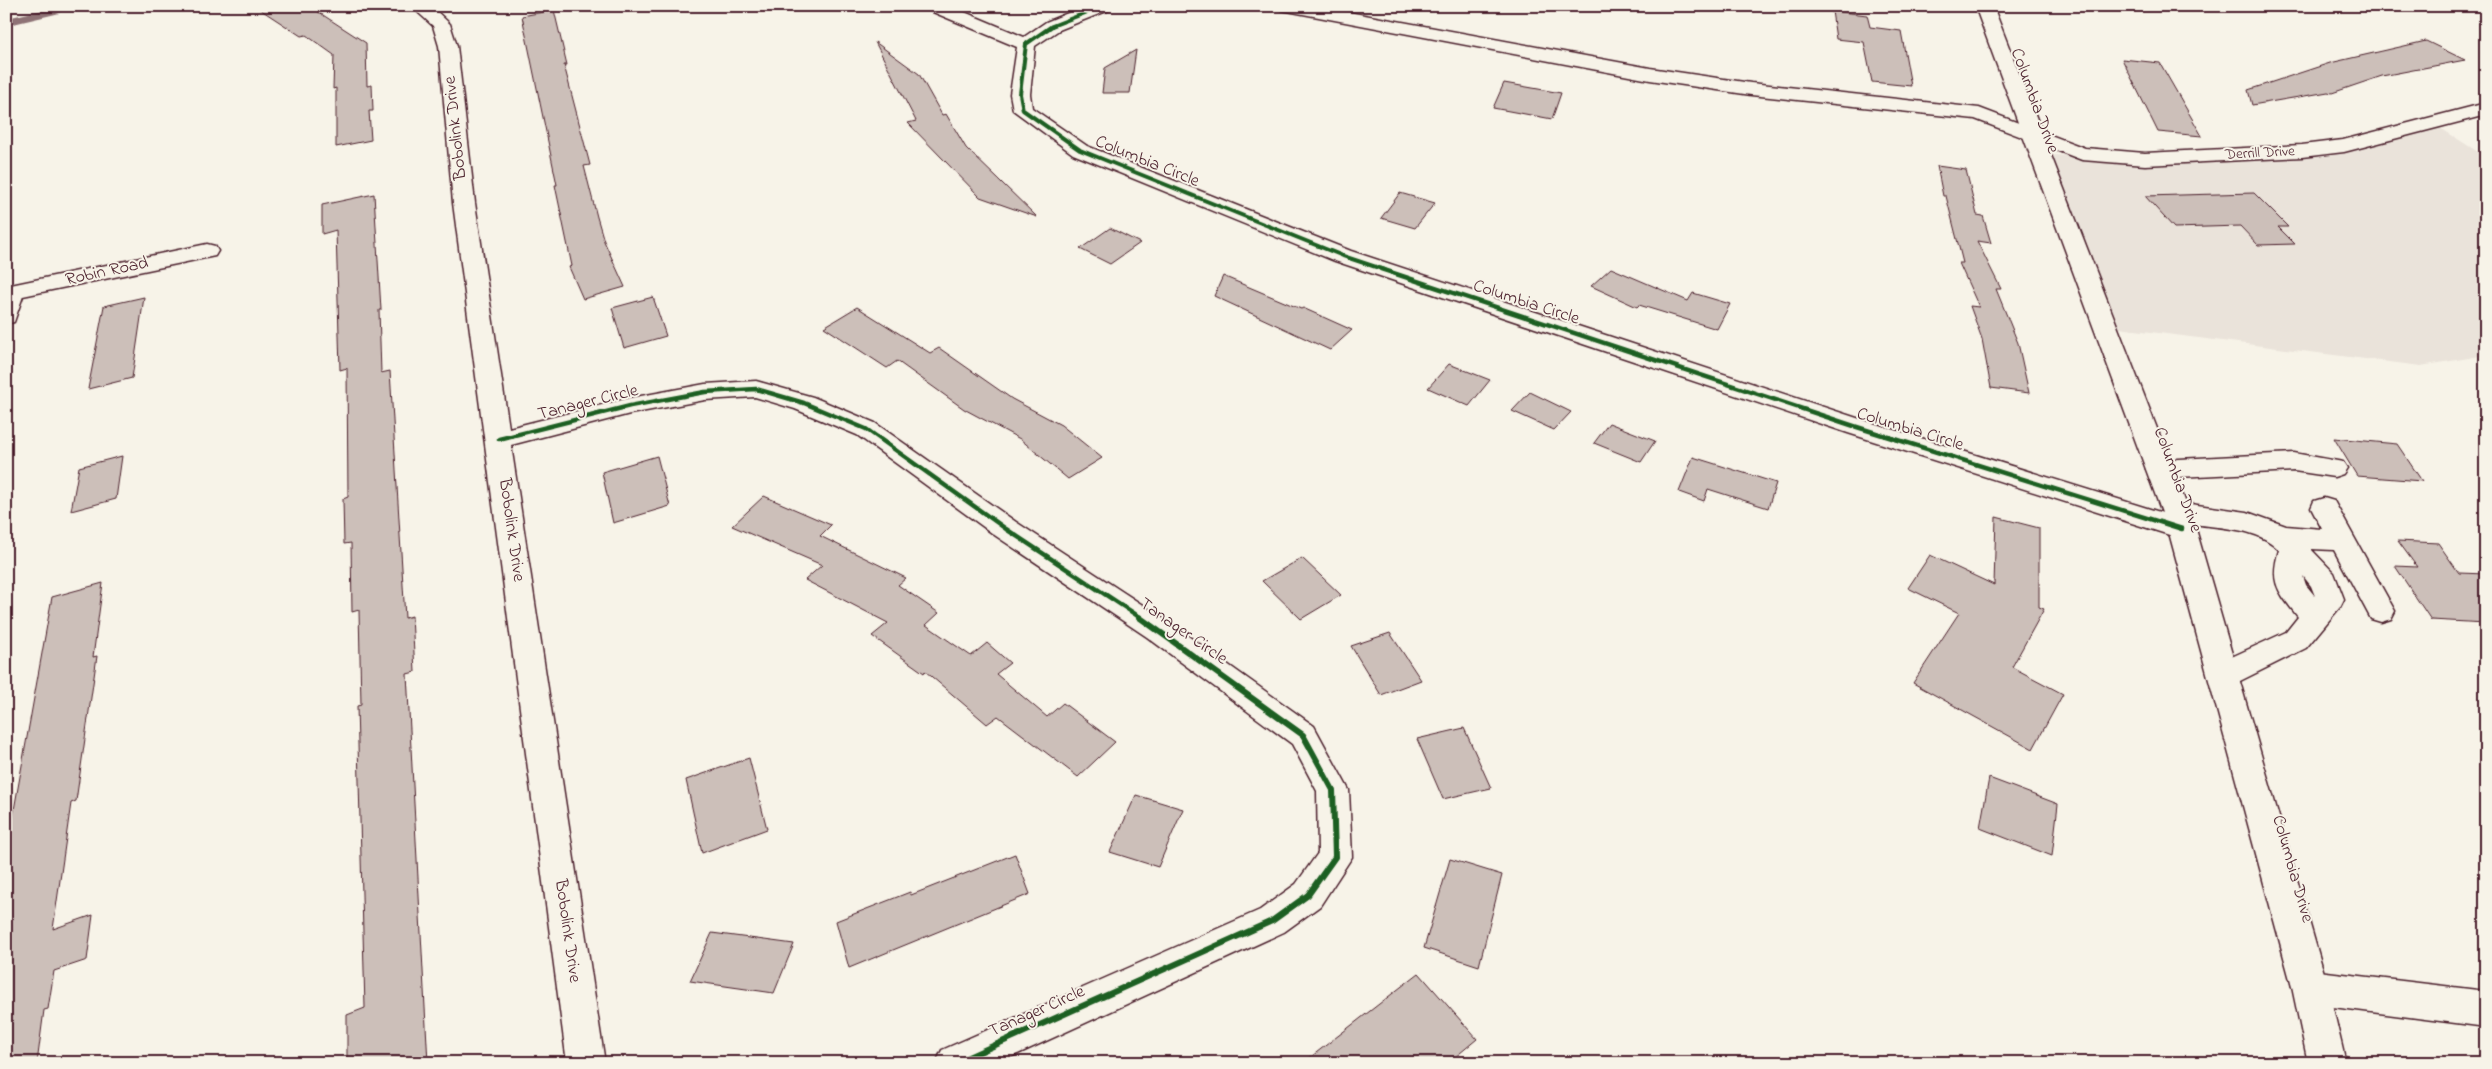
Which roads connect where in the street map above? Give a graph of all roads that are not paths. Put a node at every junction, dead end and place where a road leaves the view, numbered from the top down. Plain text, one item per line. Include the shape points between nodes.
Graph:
1 (420, 6) edge
2 (934, 6) edge
3 (1103, 6) edge
4 (1286, 6) edge
5 (1984, 6) edge
6 (1026, 44) junction
7 (2486, 109) edge
8 (2032, 136) junction
9 (207, 251) dead end
10 (10, 292) edge
11 (6, 317) edge
12 (499, 439) junction
13 (2334, 468) dead end
14 (2159, 469) junction
15 (2324, 508) dead end
16 (2179, 521) junction
17 (2340, 541) junction
18 (2288, 543) junction
19 (2381, 611) dead end
20 (2223, 675) junction
21 (2310, 987) junction
22 (2486, 1009) edge
23 (586, 1063) edge
24 (956, 1063) edge
25 (2327, 1063) edge

1 - 12 street, Bobolink Drive via 440,24 448,46 464,203
2 - 6 street
3 - 6 street via 1052,27
4 - 8 street via 1650,74 1979,114
5 - 8 street, Columbia Drive
6 - 16 street, Columbia Circle via 1020,94 1023,110 1080,150 1343,256 1856,428
7 - 8 street, Derrill Drive via 2344,146 2302,151 2145,159 2082,154
8 - 14 street, Columbia Drive
9 - 10 street, Robin Road
10 - 11 street
12 - 23 street, Bobolink Drive
12 - 24 street, Tanager Circle via 630,406 705,392 756,389 804,402 866,429 1006,529 1157,629 1303,735 1333,790 1335,857 1308,895 1272,921
13 - 14 street via 2294,462
14 - 16 street, Columbia Drive
15 - 17 street
16 - 18 street via 2247,522
16 - 20 street, Columbia Drive
17 - 18 street
17 - 19 street
18 - 20 street via 2324,581 2330,599 2296,640
20 - 21 street, Columbia Drive
21 - 22 street
21 - 25 street, Columbia Drive

